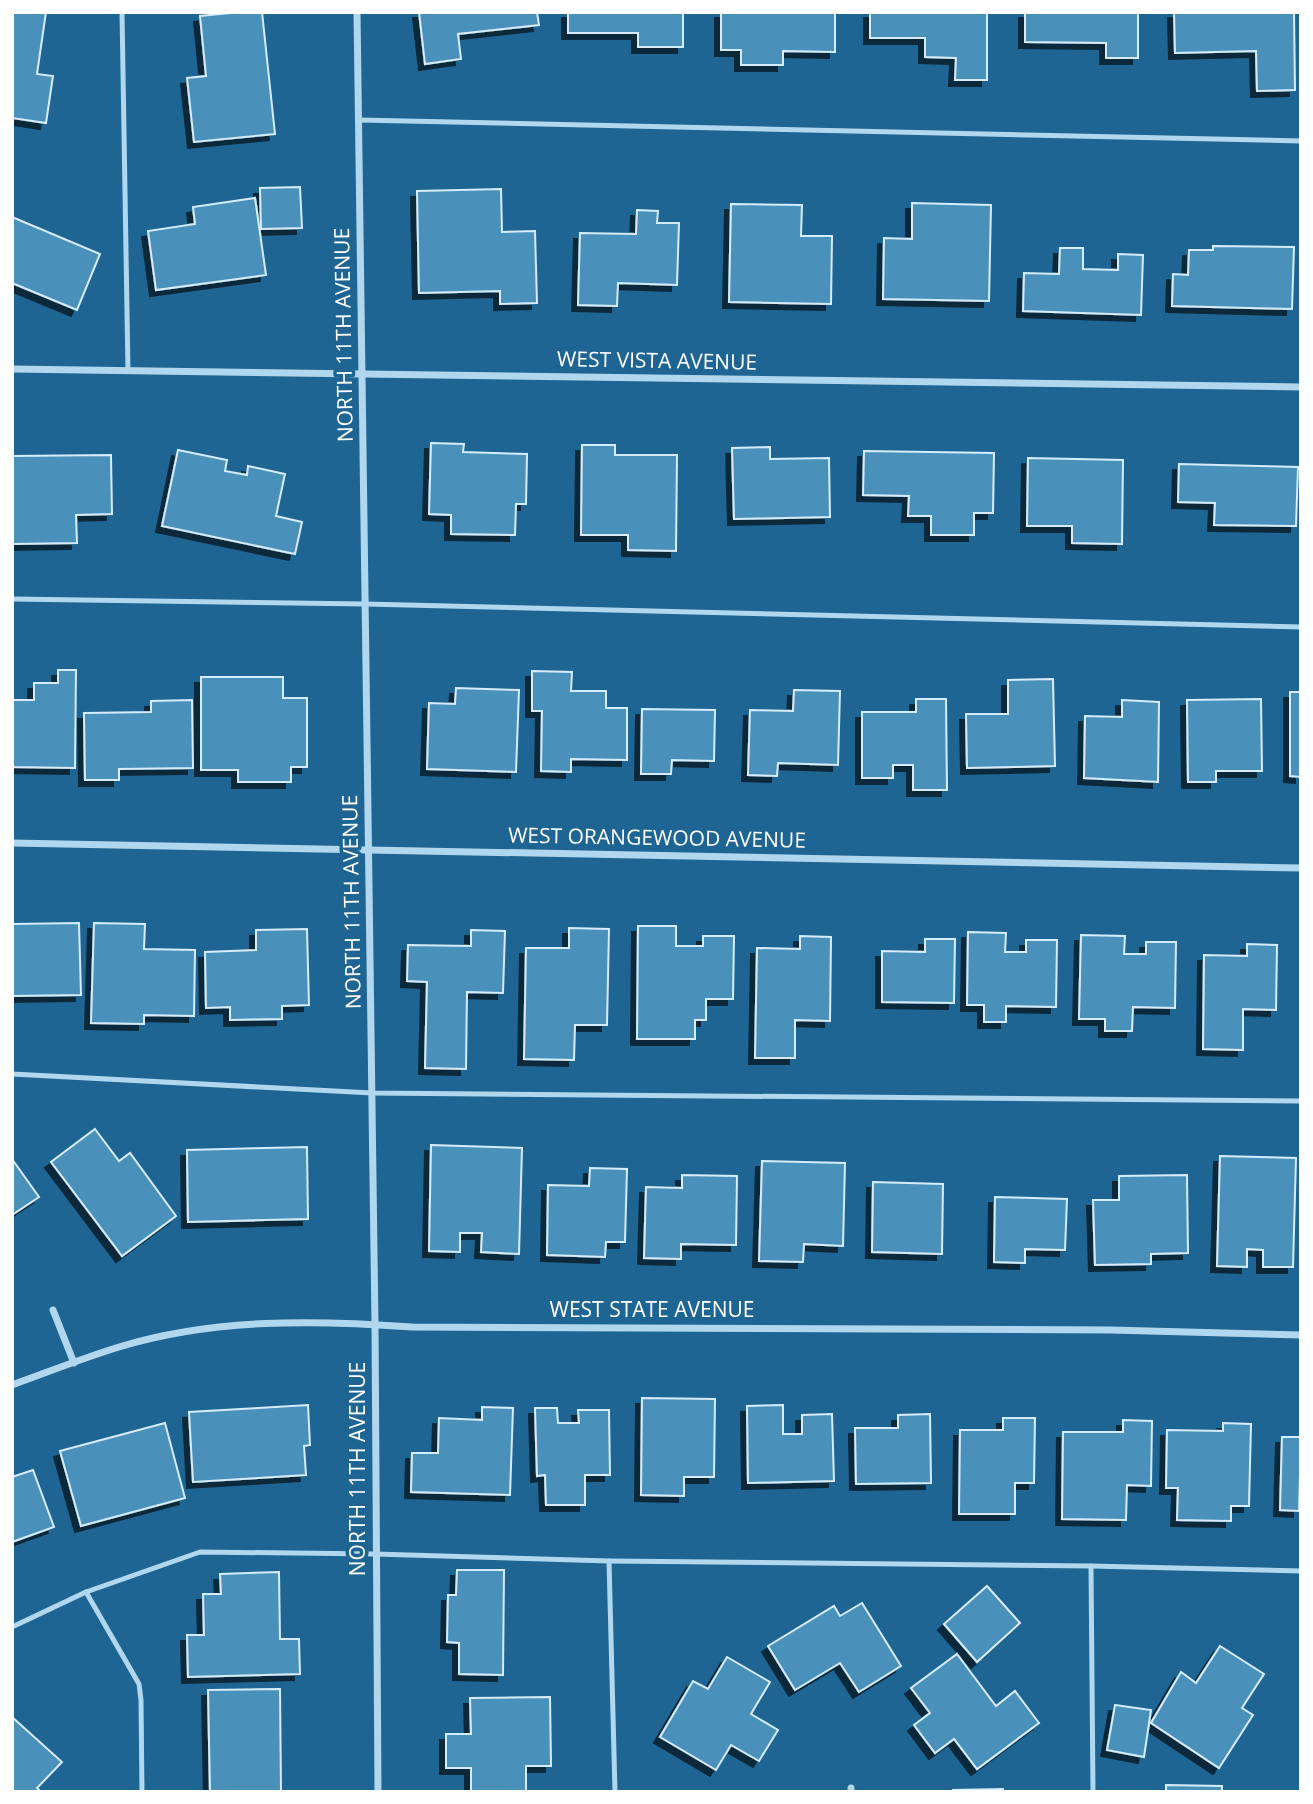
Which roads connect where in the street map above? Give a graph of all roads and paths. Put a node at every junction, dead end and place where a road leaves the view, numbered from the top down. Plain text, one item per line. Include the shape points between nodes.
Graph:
1 (122, 12) edge
2 (357, 12) edge
3 (359, 120) junction
4 (1301, 141) edge
5 (12, 369) edge
6 (128, 371) junction
7 (362, 375) junction
8 (1301, 387) edge
9 (12, 599) edge
10 (365, 604) junction
11 (1301, 627) edge
12 (12, 843) edge
13 (369, 851) junction
14 (1301, 867) edge
15 (12, 1074) edge
16 (372, 1093) junction
17 (1301, 1101) edge
18 (53, 1310) dead end
19 (375, 1324) junction
20 (1301, 1335) edge
21 (74, 1363) junction
22 (12, 1385) edge
23 (375, 1554) junction
24 (609, 1561) junction
25 (1090, 1566) junction
26 (1301, 1571) edge
27 (86, 1592) junction
28 (12, 1627) edge
29 (142, 1792) edge
30 (378, 1792) edge
31 (615, 1792) edge
32 (1093, 1792) edge

1 - 6 lane
2 - 3 street, NORTH 11TH AVENUE
3 - 4 lane
3 - 7 street, NORTH 11TH AVENUE
5 - 6 street, WEST VISTA AVENUE
6 - 7 street, WEST VISTA AVENUE
7 - 8 street, WEST VISTA AVENUE
7 - 10 street, NORTH 11TH AVENUE
9 - 10 lane
10 - 11 lane
10 - 13 street, NORTH 11TH AVENUE
12 - 13 street, WEST ORANGEWOOD AVENUE
13 - 14 street, WEST ORANGEWOOD AVENUE
13 - 16 street, NORTH 11TH AVENUE
15 - 16 lane
16 - 17 lane
16 - 19 street, NORTH 11TH AVENUE
18 - 21 street
19 - 20 street, WEST STATE AVENUE
19 - 21 street, WEST STATE AVENUE via 255,1324 120,1346
19 - 23 street, NORTH 11TH AVENUE
21 - 22 street, WEST STATE AVENUE
23 - 24 lane
23 - 27 lane via 200,1552
23 - 30 street, NORTH 11TH AVENUE
24 - 25 lane
24 - 31 lane
25 - 26 lane
25 - 32 lane
27 - 28 lane
27 - 29 lane via 139,1684

